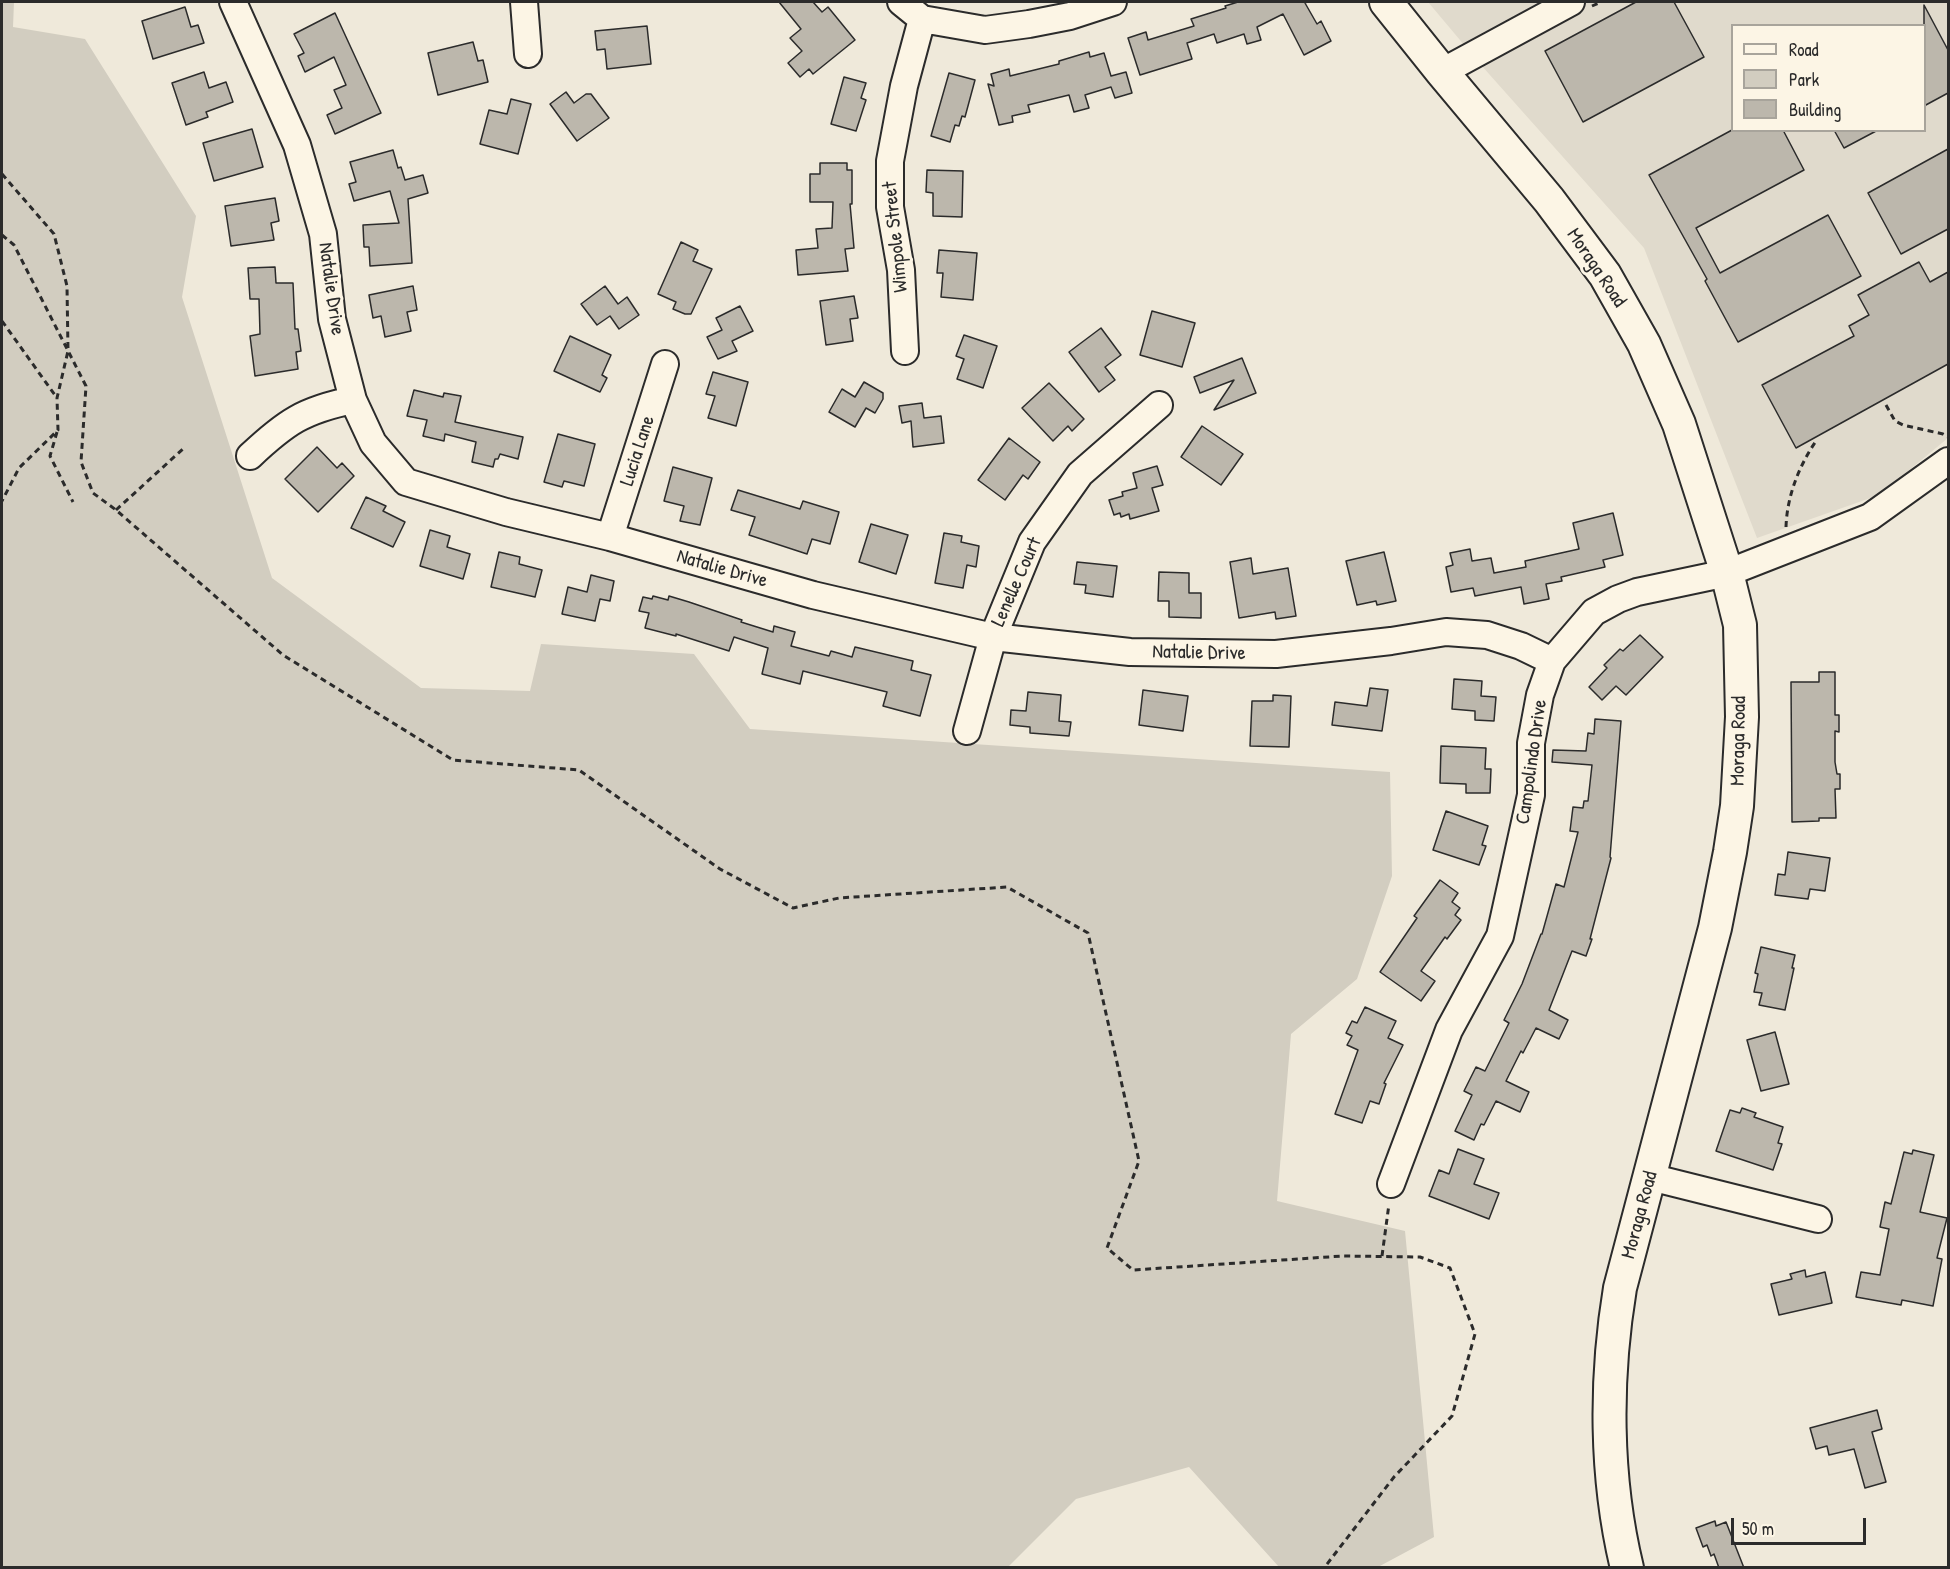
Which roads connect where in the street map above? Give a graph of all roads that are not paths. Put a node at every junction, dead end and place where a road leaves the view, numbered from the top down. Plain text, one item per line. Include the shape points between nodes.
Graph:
1 (233, 2) edge
2 (524, 2) edge
3 (901, 2) edge
4 (1113, 2) edge
5 (1386, 2) edge
6 (1571, 2) edge
7 (922, 19) junction
8 (528, 54) dead end
9 (1442, 72) junction
10 (905, 351) dead end
11 (666, 364) dead end
12 (353, 400) junction
13 (1158, 405) dead end
14 (250, 456) dead end
15 (1948, 461) edge
16 (610, 537) junction
17 (1727, 573) junction
18 (993, 637) junction
19 (1552, 661) junction
20 (967, 731) dead end
21 (1650, 1177) junction
22 (1391, 1184) road end
23 (1818, 1219) dead end
24 (1627, 1568) edge

1 - 12 street, Natalie Drive via 297,145 323,234 332,319
2 - 8 street
3 - 7 street
4 - 7 street via 1029,24 985,30
5 - 9 main road, Moraga Road
6 - 9 street
7 - 10 street, Wimpole Street via 890,161 890,207 901,270
9 - 17 main road, Moraga Road via 1549,200 1605,275 1644,344 1678,423
11 - 16 street, Lucia Lane
12 - 14 street via 298,417 276,431
12 - 16 street, Natalie Drive via 373,443 406,482
13 - 18 street, Lenelle Court via 1088,467 1056,507 1032,542
15 - 17 street, Campolindo Drive via 1870,517
16 - 18 street, Natalie Drive via 813,595
17 - 19 street, Campolindo Drive via 1618,599 1594,612
17 - 21 main road, Moraga Road via 1740,625 1742,717 1737,806 1714,928
18 - 19 street, Natalie Drive via 1130,652 1276,654 1446,632 1487,635
18 - 20 street, Lenelle Court
19 - 22 street, Campolindo Drive via 1540,695 1531,743 1531,795 1500,936 1449,1030
21 - 23 street
21 - 24 main road, Moraga Road via 1620,1288 1610,1374 1611,1454

